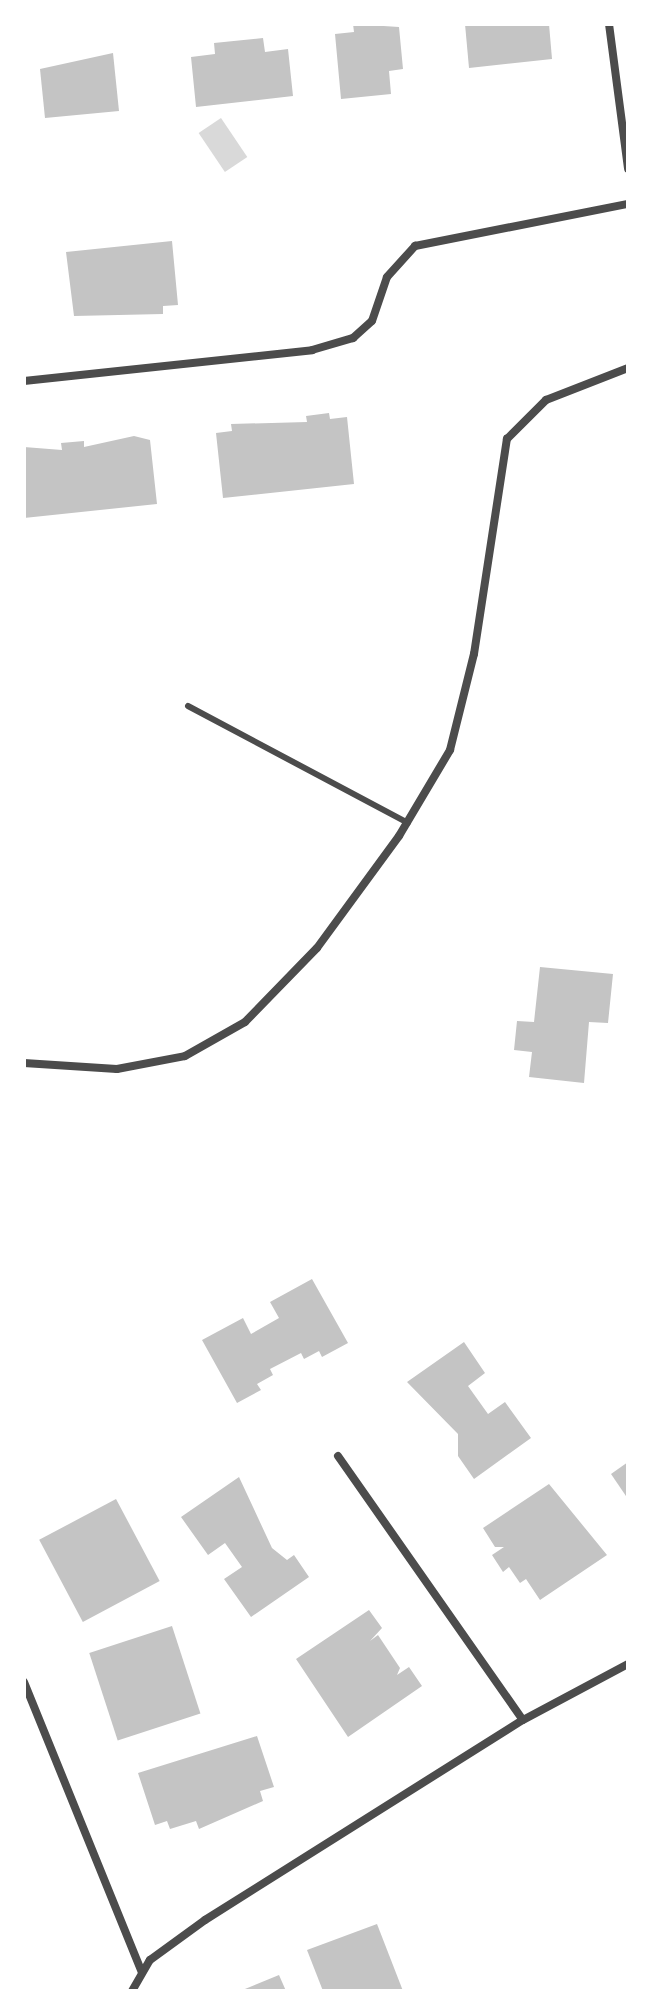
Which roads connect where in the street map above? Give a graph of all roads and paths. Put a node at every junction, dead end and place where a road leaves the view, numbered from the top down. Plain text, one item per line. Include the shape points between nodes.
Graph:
1 (609, 24) edge
2 (628, 169) edge
3 (628, 204) edge
4 (628, 368) edge
5 (24, 381) edge
6 (188, 706) dead end
7 (408, 823) junction
8 (24, 1063) edge
9 (338, 1456) dead end
10 (628, 1664) edge
11 (24, 1682) edge
12 (523, 1720) junction
13 (142, 1972) junction
14 (132, 1991) edge

1 - 2 street
3 - 5 street via 415,246 387,277 372,321 353,338 312,350
4 - 7 street via 546,400 507,439 460,718 436,780
6 - 7 lane
7 - 8 street via 317,948 271,1000 216,1041 152,1065
9 - 12 street
10 - 12 street
11 - 13 street
12 - 13 street via 205,1920
13 - 14 street

